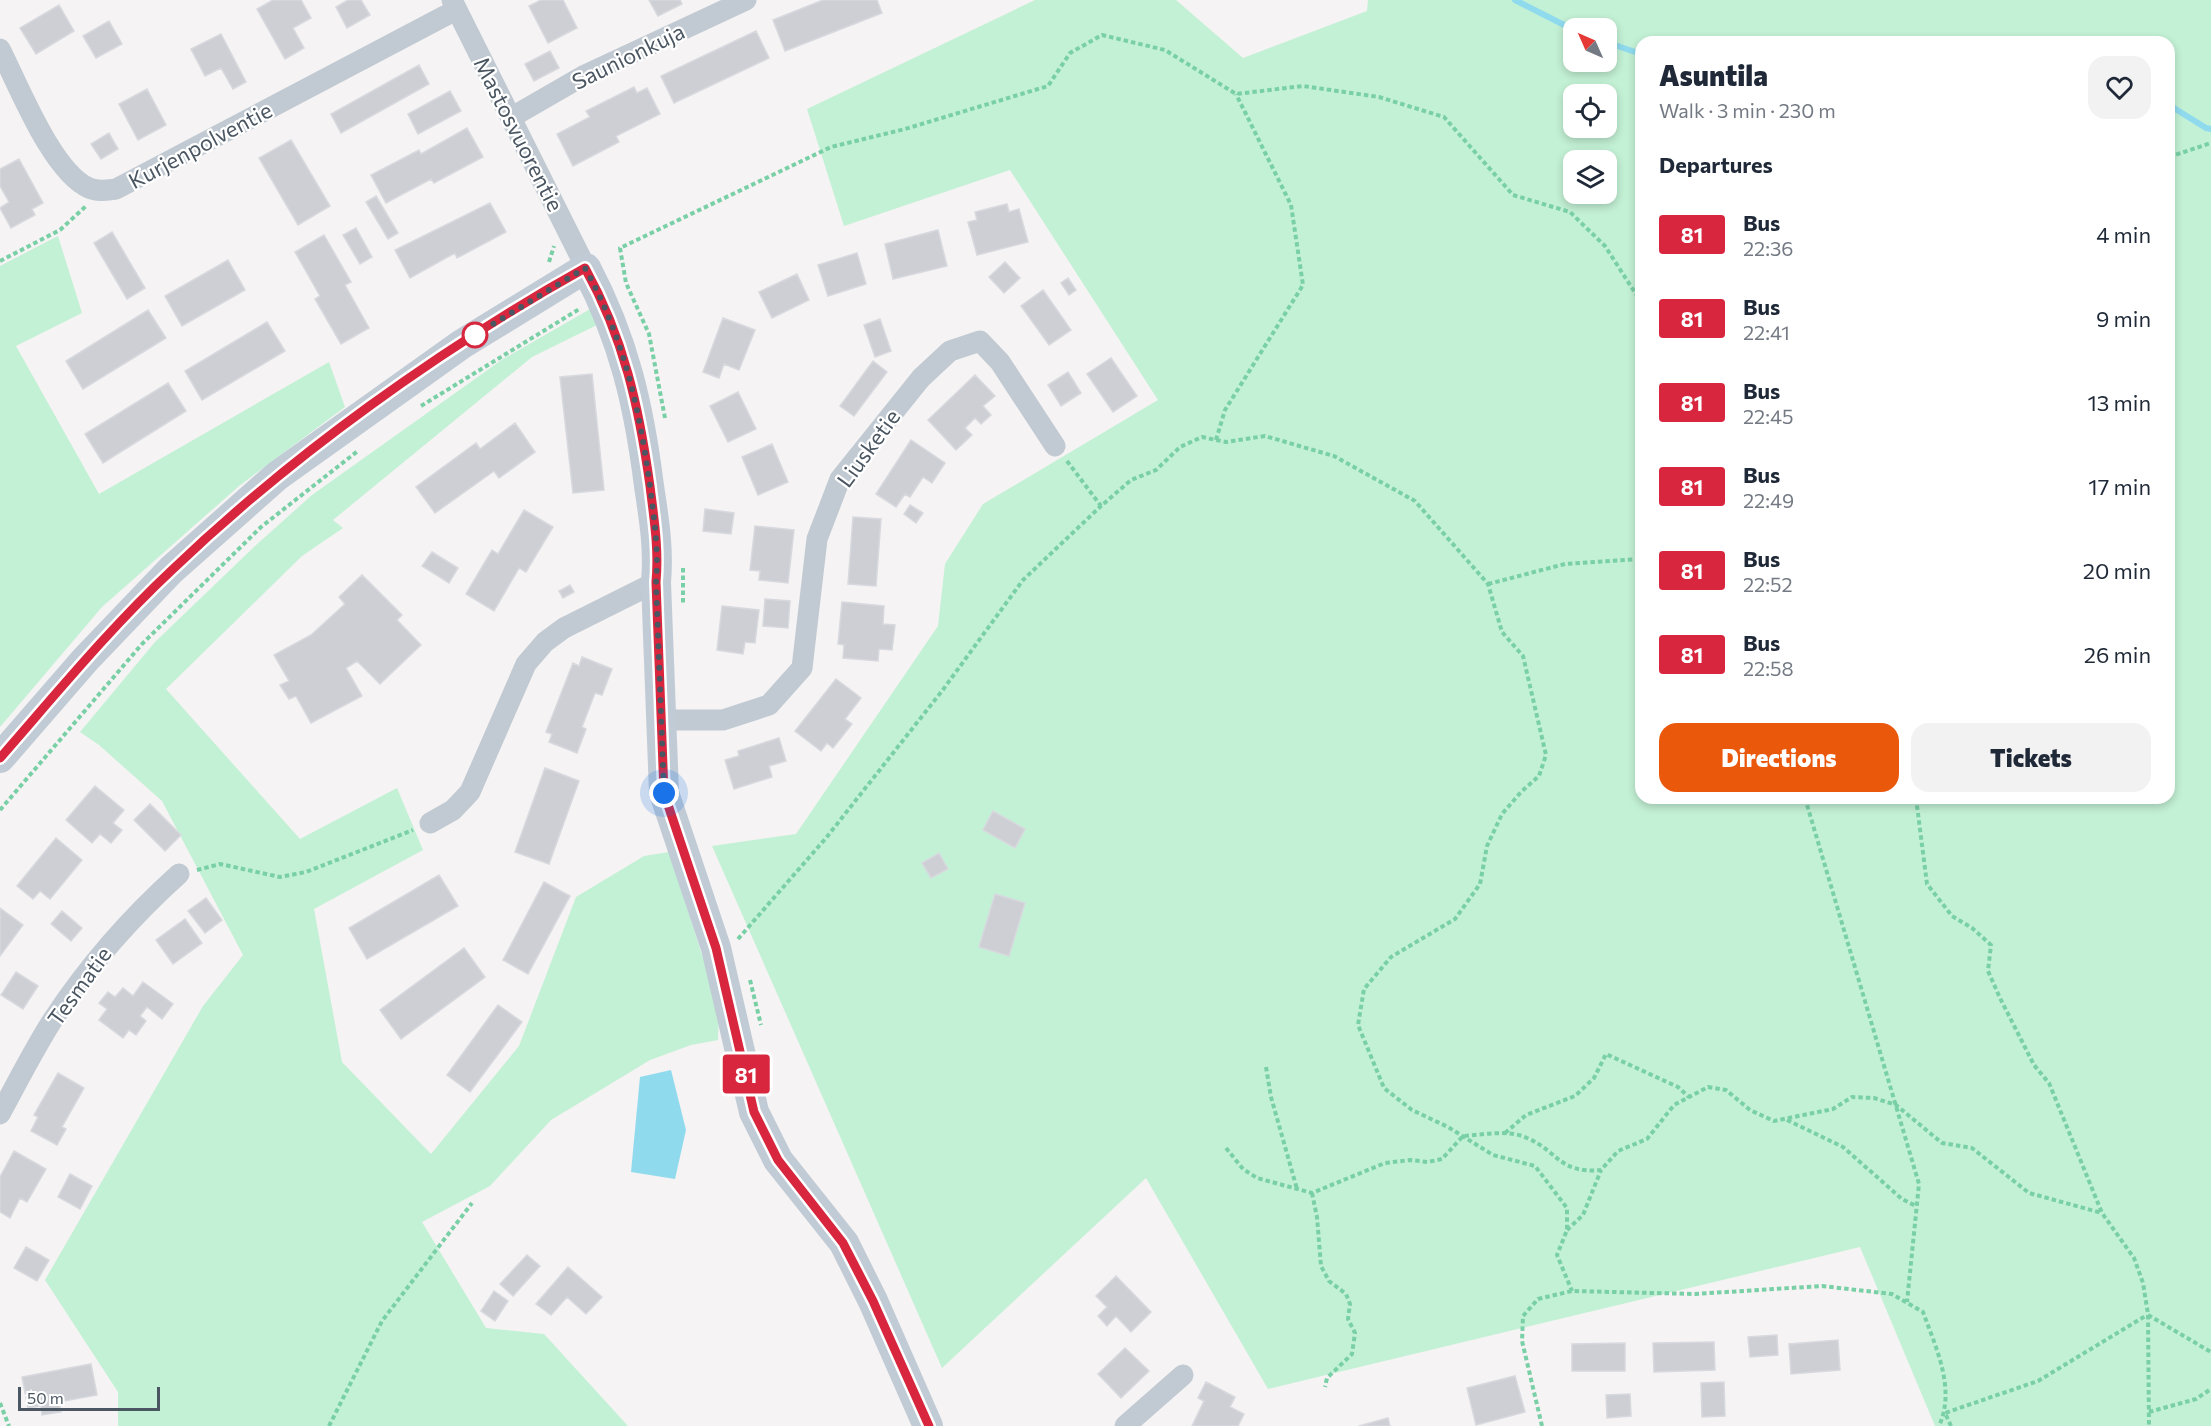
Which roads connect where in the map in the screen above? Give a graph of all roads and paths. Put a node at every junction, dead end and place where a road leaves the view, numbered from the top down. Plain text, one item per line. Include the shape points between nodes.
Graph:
1 (746, 0) edge
2 (454, 5) edge
3 (0, 49) edge
4 (1236, 94) junction
5 (512, 117) junction
6 (2211, 142) edge
7 (2175, 155) edge
8 (102, 191) junction
9 (549, 237) dead end
10 (0, 261) edge
11 (585, 268) junction
12 (550, 287) junction
13 (613, 289) junction
14 (1635, 293) edge
15 (564, 318) junction
16 (413, 411) dead end
17 (667, 430) dead end
18 (1216, 440) junction
19 (367, 444) dead end
20 (1055, 446) joint
21 (1101, 506) junction
22 (1635, 559) edge
23 (683, 563) dead end
24 (656, 582) junction
25 (1488, 584) junction
26 (683, 608) dead end
27 (660, 720) junction
28 (0, 758) edge
29 (1807, 804) edge
30 (1917, 804) edge
31 (0, 810) edge
32 (430, 823) joint
33 (179, 874) joint
34 (734, 935) dead end
35 (749, 975) dead end
36 (762, 1035) dead end
37 (1266, 1067) dead end
38 (1689, 1096) junction
39 (1896, 1105) junction
40 (0, 1114) edge
41 (1786, 1119) junction
42 (1504, 1133) junction
43 (1463, 1136) junction
44 (1226, 1148) dead end
45 (1601, 1170) junction
46 (1297, 1189) junction
47 (1312, 1193) junction
48 (472, 1203) dead end
49 (1917, 1207) junction
50 (2103, 1213) junction
51 (1567, 1230) junction
52 (1572, 1291) junction
53 (1907, 1302) junction
54 (2148, 1314) junction
55 (2211, 1352) edge
56 (1183, 1375) dead end
57 (1325, 1388) dead end
58 (2211, 1389) edge
59 (0, 1403) edge
60 (2149, 1412) junction
61 (1945, 1413) junction
62 (9, 1426) edge
63 (329, 1426) edge
64 (928, 1426) edge
65 (1125, 1426) edge
66 (1542, 1426) edge
67 (1939, 1426) edge
68 (1951, 1426) edge
69 (2149, 1426) edge

1 - 5 street, Saunionkuja via 583,76
2 - 5 street, Mastosvuorentie
2 - 8 street, Kurjenpolventie via 116,189
3 - 8 street, Kurjenpolventie via 54,157 87,187
4 - 13 path via 1165,50 1102,35 1070,53 1048,86 831,147 620,248
4 - 14 path via 1303,86 1379,97 1444,117 1513,195 1570,212 1605,246
4 - 18 path via 1291,205 1303,285 1225,410
5 - 11 street, Mastosvuorentie
6 - 7 path
8 - 10 path via 60,230
9 - 12 path via 554,247 545,273
11 - 12 street
11 - 13 street
12 - 15 path
12 - 28 street via 406,383 277,476 171,570 85,660
13 - 15 path
13 - 17 path via 649,334
13 - 24 street via 643,436 658,553
15 - 16 path
18 - 21 path via 1202,437 1180,447 1156,470 1131,480
18 - 25 path via 1265,436 1335,456 1362,470 1415,501
19 - 31 path via 261,527 142,644
20 - 21 path
20 - 27 street, Liusketie via 1000,362 980,341 950,351 921,378 840,479 817,539 802,668 769,705 723,720
21 - 34 path via 1023,580 826,838 735,941
22 - 25 path via 1565,564
23 - 26 path
24 - 27 street
24 - 32 street via 564,628 545,642 526,664 470,792 453,810
25 - 43 path via 1502,632 1523,656 1546,755 1539,776 1502,814 1487,846 1480,884 1455,919 1391,957 1364,989 1358,1025 1384,1088 1412,1110
27 - 64 street via 664,793 716,948 754,1112 778,1160 843,1243
29 - 39 path
30 - 50 path via 1927,884 1952,916 1990,945 1989,971 2034,1065 2049,1083
32 - 33 path via 306,872 280,877 220,864
33 - 40 street, Tesmatie via 142,907 101,953 52,1021
35 - 36 path
37 - 46 path
38 - 41 path via 1708,1087 1726,1090 1758,1114 1774,1121
38 - 42 path via 1678,1087 1606,1054 1594,1078 1575,1096 1526,1115
38 - 45 path via 1674,1105 1647,1139 1618,1151
39 - 41 path via 1852,1097 1833,1109
39 - 49 path via 1919,1184
39 - 50 path via 1942,1143 1972,1148 2029,1193
41 - 49 path via 1843,1147 1902,1199
42 - 43 path
42 - 45 path via 1528,1138 1581,1172
43 - 47 path via 1443,1159 1385,1163
43 - 51 path via 1493,1155 1534,1166 1567,1208
44 - 46 path via 1243,1169 1257,1178
45 - 51 path via 1583,1215
46 - 47 path
47 - 57 path via 1321,1266 1329,1281 1346,1294 1350,1304 1348,1319 1355,1333 1352,1354 1327,1378
48 - 63 path via 382,1321
49 - 53 path
50 - 54 path via 2134,1258
51 - 52 path via 1557,1255
52 - 53 path via 1695,1294 1822,1286 1892,1294
52 - 66 path via 1538,1299 1523,1316 1522,1341
53 - 61 path via 1923,1312 1933,1339 1946,1378
54 - 55 path
54 - 60 path
54 - 61 path via 2038,1381
56 - 65 street
58 - 60 path via 2196,1399
59 - 62 path
60 - 69 path
61 - 67 path
61 - 68 path

